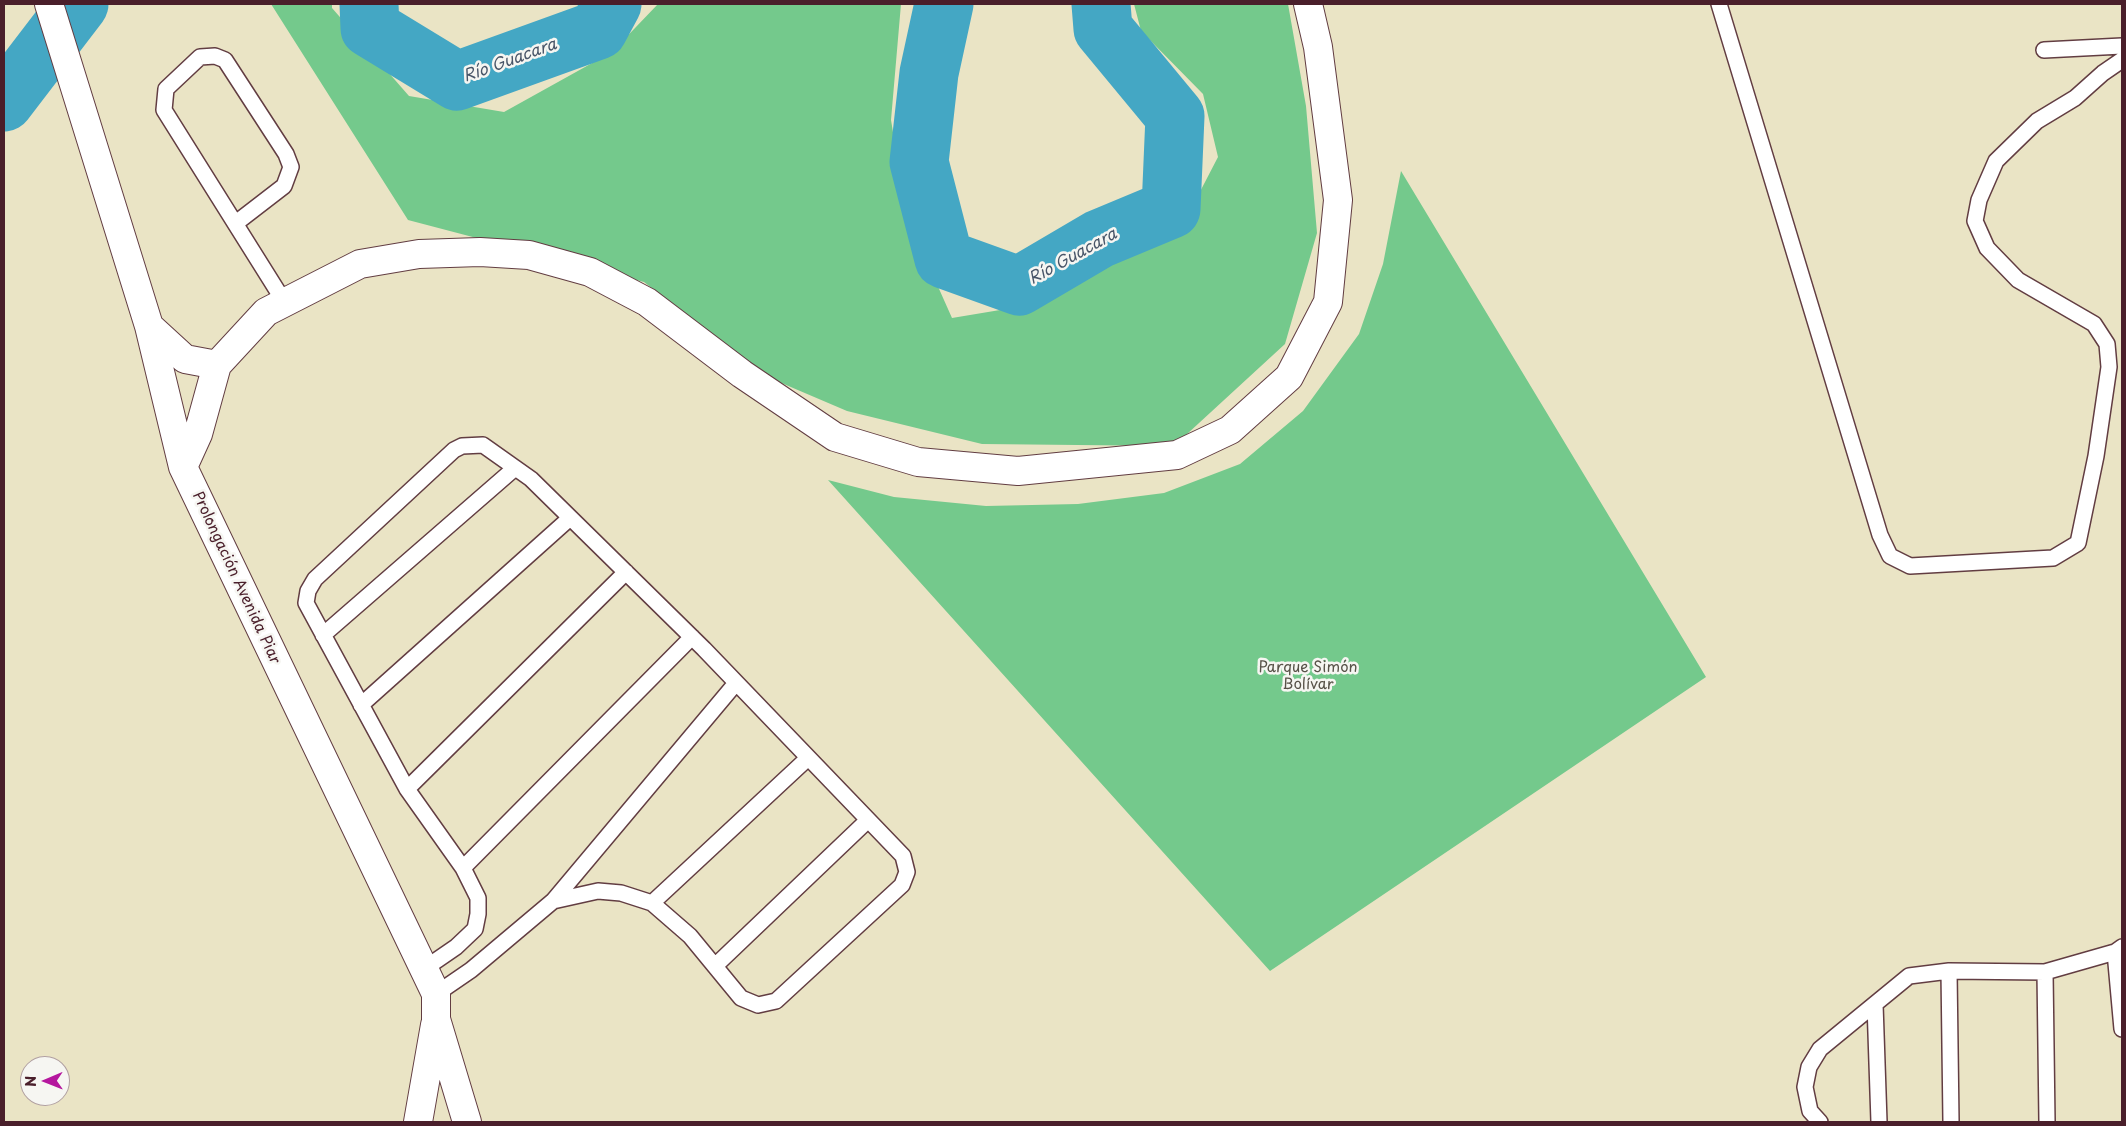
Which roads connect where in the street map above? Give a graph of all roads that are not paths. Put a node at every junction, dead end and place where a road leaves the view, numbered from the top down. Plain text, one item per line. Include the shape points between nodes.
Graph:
1 (49, 4) edge
2 (1308, 4) edge
3 (1719, 4) edge
4 (2122, 46) edge
5 (2044, 50) dead end
6 (2122, 60) edge
7 (236, 222) junction
8 (285, 303) junction
9 (149, 326) junction
10 (217, 366) junction
11 (183, 467) junction
12 (515, 468) junction
13 (570, 518) junction
14 (626, 572) junction
15 (323, 635) junction
16 (692, 638) junction
17 (736, 683) junction
18 (361, 705) junction
19 (808, 758) junction
20 (407, 789) junction
21 (868, 820) junction
22 (463, 868) junction
23 (553, 901) junction
24 (652, 903) junction
25 (2119, 949) edge
26 (714, 966) junction
27 (424, 969) junction
28 (1949, 971) junction
29 (2045, 972) junction
30 (1875, 1004) junction
31 (436, 1006) junction
32 (2122, 1030) edge
33 (418, 1122) edge
34 (467, 1122) edge
35 (1820, 1122) edge
36 (1878, 1122) edge
37 (1950, 1122) edge
38 (2047, 1122) edge

1 - 9 street, Prolongación Avenida Piar
2 - 8 street via 1318,47 1338,200 1328,302 1289,377 1230,430 1176,455 1018,472 918,462 835,437 742,374 647,302 590,272 529,255 480,252 419,254 360,264
3 - 6 lane via 1880,535 1890,556 1910,566 2053,558 2078,543 2096,456 2109,367 2107,344 2094,324 2018,280 1987,248 1975,221 1979,200 1996,161 2037,121 2075,98
4 - 5 lane
7 - 7 lane via 284,186 290,167 286,154 225,60 215,56 200,57 166,89 164,110
7 - 8 lane
8 - 10 street via 266,312
9 - 10 street via 185,359
9 - 11 street, Prolongación Avenida Piar
10 - 11 street via 198,434
11 - 27 street, Prolongación Avenida Piar
12 - 13 lane via 531,479
12 - 15 lane
12 - 15 lane via 483,445 462,446 454,450 315,579 306,603
13 - 14 lane
13 - 18 lane
14 - 16 lane
14 - 20 lane
15 - 18 lane
16 - 17 lane
16 - 22 lane
17 - 19 lane
17 - 23 lane
18 - 20 lane
19 - 21 lane
19 - 24 lane
20 - 22 lane
21 - 26 lane
21 - 26 lane via 903,856 907,872 902,884 776,1001 758,1005 741,998
22 - 27 lane via 478,898 475,929
23 - 24 lane via 598,891 622,893
23 - 31 lane via 471,970
24 - 26 lane via 690,936
25 - 29 lane
25 - 32 lane
27 - 31 street, Prolongación Avenida Piar
28 - 29 lane
28 - 30 lane via 1909,976
28 - 37 lane
29 - 38 lane
30 - 35 lane via 1820,1049 1809,1067 1805,1087 1810,1111
30 - 36 lane
31 - 33 street
31 - 34 street, Prolongación Avenida Piar

